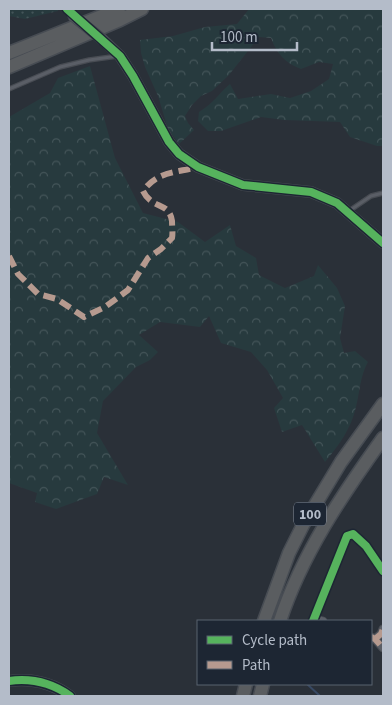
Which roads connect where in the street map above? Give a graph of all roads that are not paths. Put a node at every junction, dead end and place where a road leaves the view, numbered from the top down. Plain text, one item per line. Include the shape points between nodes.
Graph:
1 (119, 9) edge
2 (142, 9) edge
3 (70, 12) edge
4 (120, 56) junction
5 (12, 59) edge
6 (9, 89) edge
7 (383, 193) edge
8 (348, 212) junction
9 (383, 243) edge
10 (383, 400) edge
11 (383, 404) edge
12 (374, 416) junction
13 (383, 438) edge
14 (383, 571) edge
15 (264, 620) edge
16 (280, 620) edge
17 (314, 620) edge
18 (383, 629) edge
19 (373, 638) edge
20 (383, 648) edge
21 (9, 681) edge
22 (70, 696) edge

1 - 5 highway
2 - 5 highway
3 - 4 street, bridge
4 - 6 lane via 60,67
4 - 8 street via 169,142 179,154 198,167 243,185 311,192 338,203
7 - 8 lane via 371,196
8 - 9 street
10 - 12 highway
11 - 12 highway, 100
12 - 15 highway, 100 via 341,462 289,553
13 - 16 highway, 100 via 322,530
14 - 17 street via 366,546 353,534 347,536
18 - 19 street
19 - 20 street
21 - 22 street via 39,682

